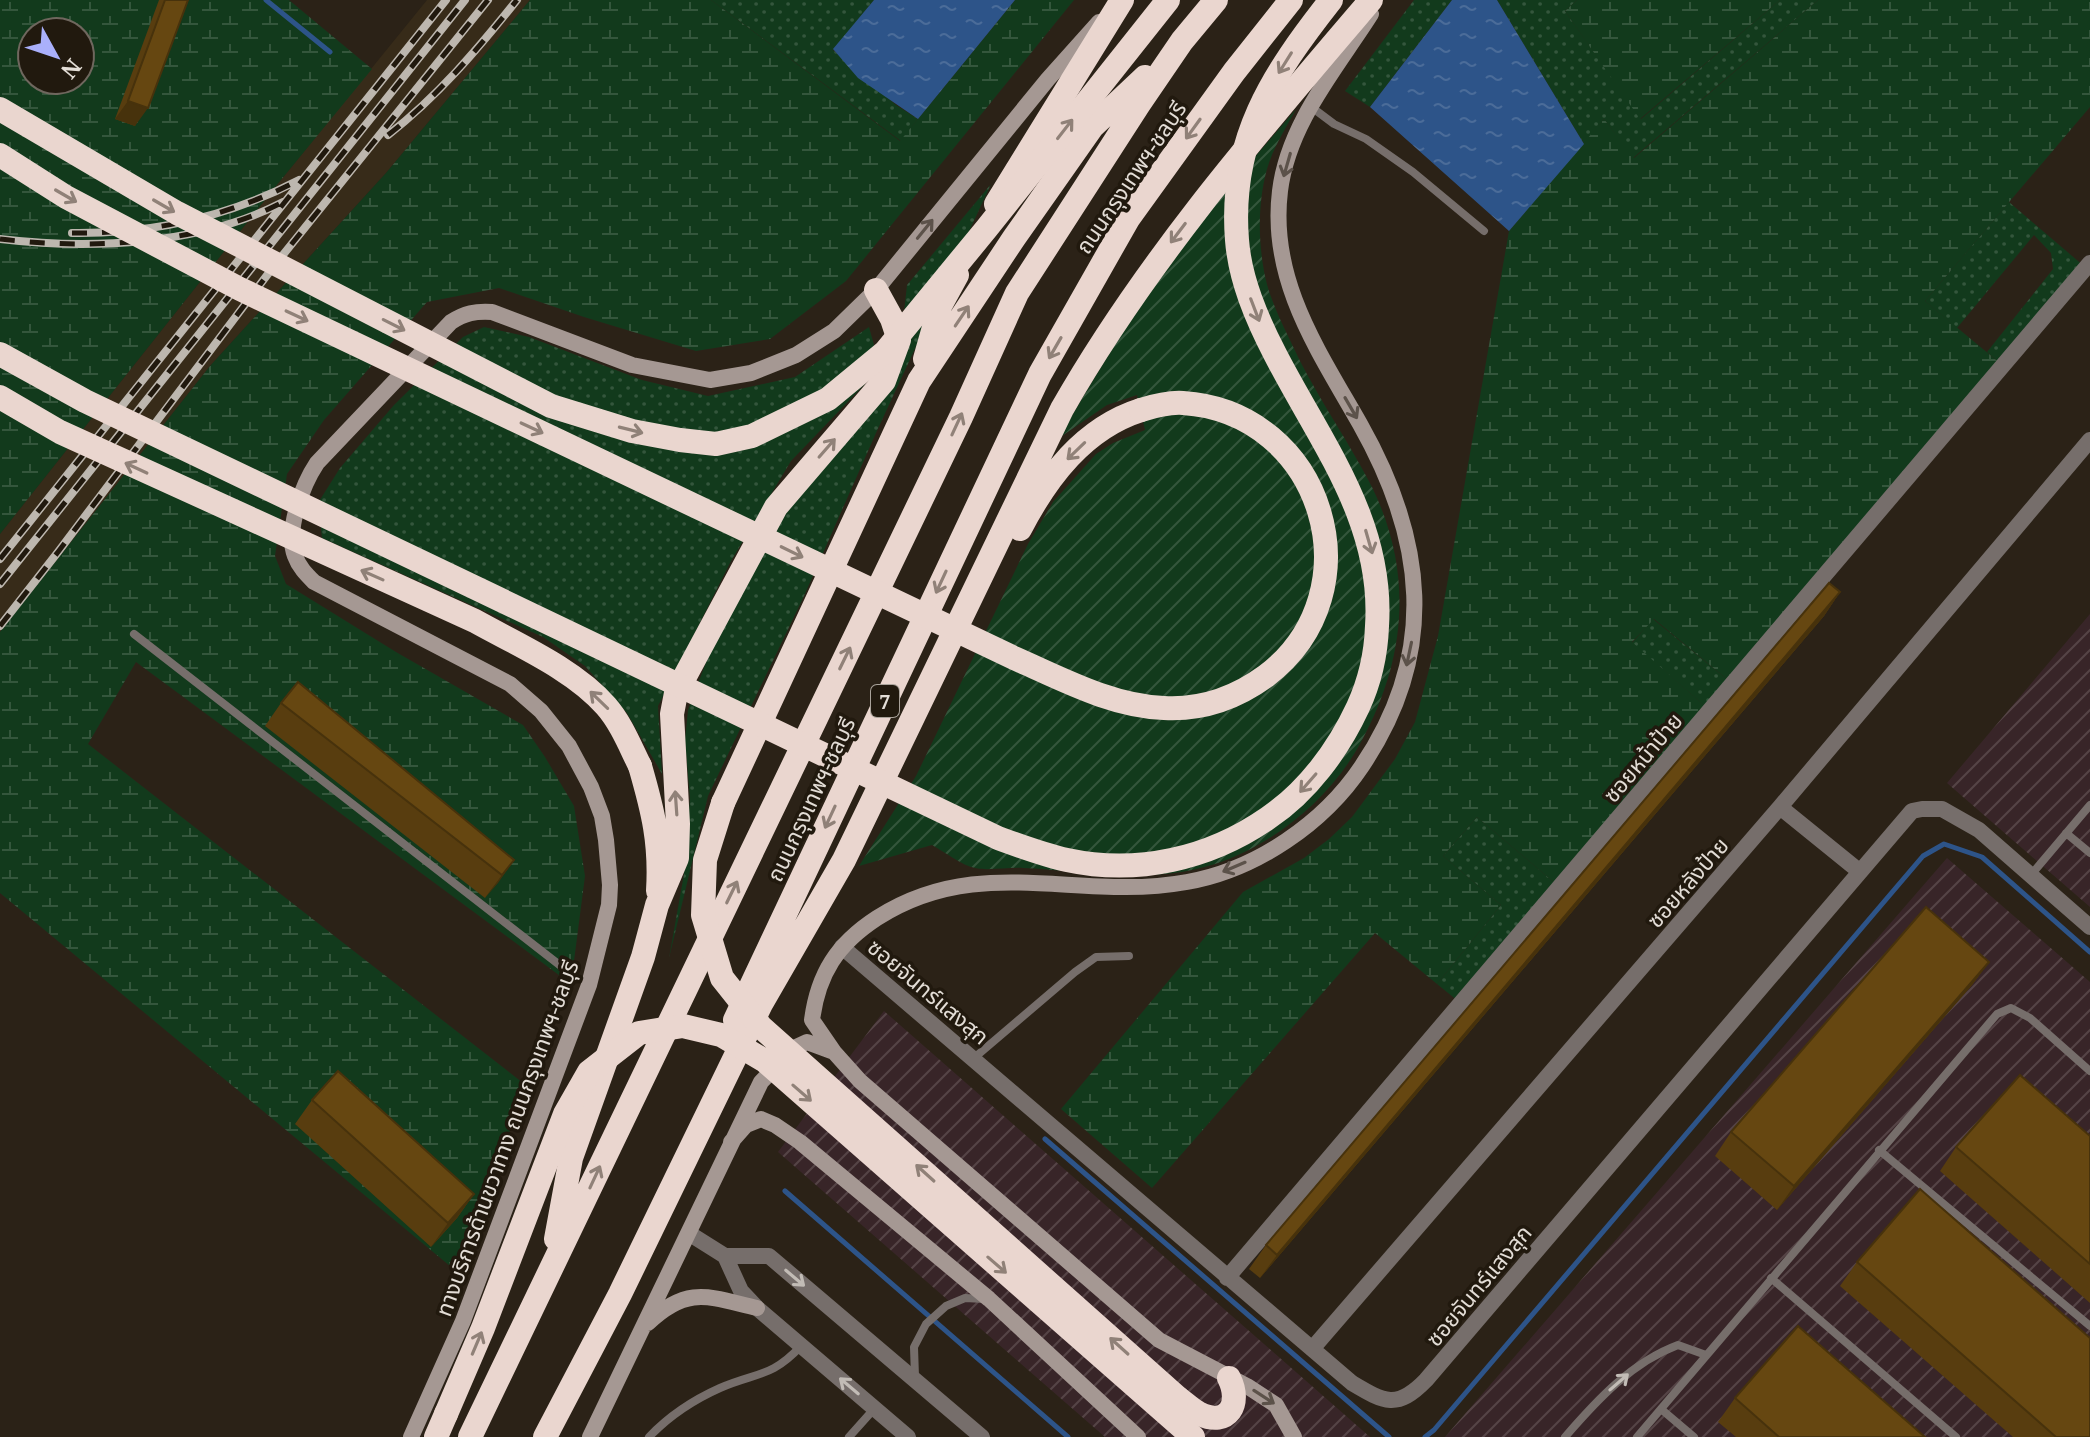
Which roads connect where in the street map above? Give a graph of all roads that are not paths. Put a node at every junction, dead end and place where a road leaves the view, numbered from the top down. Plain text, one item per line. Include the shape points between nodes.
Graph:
1 (1120, 0) edge
2 (1168, 0) edge
3 (1216, 0) edge
4 (1291, 0) edge
5 (1331, 0) edge
6 (1371, 0) edge
7 (1380, 0) edge
8 (1182, 41) junction
9 (1310, 106) junction
10 (0, 109) edge
11 (0, 155) edge
12 (1484, 231) dead end
13 (2090, 263) edge
14 (876, 290) junction
15 (0, 354) edge
16 (919, 381) junction
17 (0, 397) edge
18 (2090, 440) edge
19 (134, 634) dead end
20 (2090, 805) edge
21 (1780, 807) junction
22 (864, 819) junction
23 (2066, 833) junction
24 (2090, 853) edge
25 (1859, 871) junction
26 (2030, 875) junction
27 (657, 905) junction
28 (2090, 927) edge
29 (842, 947) junction
30 (1129, 956) dead end
31 (575, 977) dead end
32 (834, 1052) junction
33 (974, 1058) junction
34 (2090, 1071) edge
35 (731, 1142) junction
36 (1879, 1150) junction
37 (690, 1234) junction
38 (725, 1256) junction
39 (550, 1273) junction
40 (1227, 1278) junction
41 (1771, 1278) junction
42 (989, 1299) junction
43 (757, 1308) junction
44 (2090, 1326) edge
45 (640, 1331) junction
46 (801, 1346) junction
47 (1312, 1349) junction
48 (1706, 1355) junction
49 (1229, 1378) junction
50 (915, 1380) junction
51 (875, 1408) junction
52 (1661, 1409) junction
53 (411, 1437) edge
54 (436, 1437) edge
55 (470, 1437) edge
56 (538, 1437) edge
57 (545, 1437) edge
58 (590, 1437) edge
59 (649, 1437) edge
60 (849, 1437) edge
61 (908, 1437) edge
62 (982, 1437) edge
63 (1138, 1437) edge
64 (1193, 1437) edge
65 (1294, 1437) edge
66 (1565, 1437) edge
67 (1637, 1437) edge
68 (1694, 1437) edge
69 (1956, 1437) edge

14 -> 1 main road, ทางบริการด้านขวาทาง ถนนกรุงเทพฯ-ชลบุรี via 1048,79
1 - 16 highway via 985,221 940,306
10 -> 2 highway, bridge via 177,213 551,406 632,431 716,444 752,436 828,399 885,352
3 - 8 highway, ถนนกรุงเทพฯ-ชลบุรี
4 -> 56 highway, ถนนกรุงเทพฯ-ชลบุรี / 7 via 1128,219 1040,374
5 -> 15 highway, bridge via 1288,56 1252,128 1235,191 1237,244 1265,334 1341,471 1364,526 1378,590 1373,665 1353,718 1306,787 1253,828 1179,860 1080,862 998,838 99,408
6 -> 22 highway via 1210,192 1090,360
7 - 9 main road
16 -> 8 highway via 1092,127
39 -> 8 highway, ถนนกรุงเทพฯ-ชลบุรี via 1017,293
9 - 12 lane via 1413,172
9 -> 29 main road via 1280,190 1286,278 1312,342 1392,487 1412,560 1410,651 1392,712 1377,741 1341,793 1320,813 1269,851 1214,876 1150,885 963,884 893,908
11 -> 22 highway, bridge via 66,197 240,289 1014,658 1116,700 1193,707 1251,687 1291,654 1325,582 1323,528 1302,470 1269,436 1222,411 1182,403 1141,410 1102,427 1049,480 1004,561 925,725
13 - 40 street, ซอยหน้าป้าย
27 -> 14 highway via 677,858 672,714 676,693 776,507 884,381 899,340
14 - 53 main road, ทางบริการด้านขวาทาง ถนนกรุงเทพฯ-ชลบุรี via 834,331 796,355 751,373 710,380 632,365 492,312 463,315 304,482 293,552 301,569 314,582 528,697 569,746 591,787 610,864 609,905 589,985 463,1321
49 -> 16 highway, bridge via 1236,1403 1219,1416 1198,1413 1178,1398 761,1027 722,978 703,915 705,860 723,803
27 -> 17 highway, bridge via 656,819 640,766 606,705 584,686 475,621 60,432
18 - 21 street, ซอยหลังป้าย
19 - 31 lane
20 - 23 lane
21 - 25 street
21 - 47 street, ซอยหลังป้าย
22 - 57 highway via 761,1004
23 - 24 lane
23 - 26 lane
25 - 26 street, ซอยจันทร์แสงสุก via 1912,811 1942,809 1979,830
25 - 47 street, ซอยจันทร์แสงสุก via 1417,1389 1387,1402 1352,1383
26 - 28 street, ซอยจันทร์แสงสุก
27 - 39 highway via 571,1158
29 - 32 main road via 816,994 812,1020
29 - 33 street, ซอยจันทร์แสงสุก
30 - 33 lane via 1096,957
32 - 35 main road via 807,1042 794,1048 761,1082
32 - 49 main road via 860,1081 1159,1340
33 - 40 street, ซอยจันทร์แสงสุก
34 - 36 lane via 2030,1018 2011,1008 1997,1014
35 - 37 main road
35 - 42 main road via 750,1122 761,1119 775,1125
36 - 41 lane
36 - 44 lane
37 - 38 street
37 - 45 main road
38 - 43 street via 741,1291
38 -> 50 street via 769,1256
39 - 55 highway, ถนนกรุงเทพฯ-ชลบุรี
40 - 47 street, ซอยจันทร์แสงสุก
41 - 48 lane
41 - 69 lane
42 - 50 lane via 965,1298 926,1324 914,1347
42 - 63 main road
43 - 45 main road via 694,1296 663,1309
43 - 46 street
45 - 58 main road
51 -> 46 street
46 - 59 lane via 777,1369 718,1389 671,1415
48 - 52 lane
66 -> 48 lane via 1637,1366 1678,1345
49 -> 65 main road via 1276,1405
50 - 62 street
51 - 60 lane
51 - 61 street
52 - 67 lane
52 - 68 lane
54 -> 64 highway, bridge via 565,1114 589,1072 639,1033 683,1026 721,1035 765,1061

